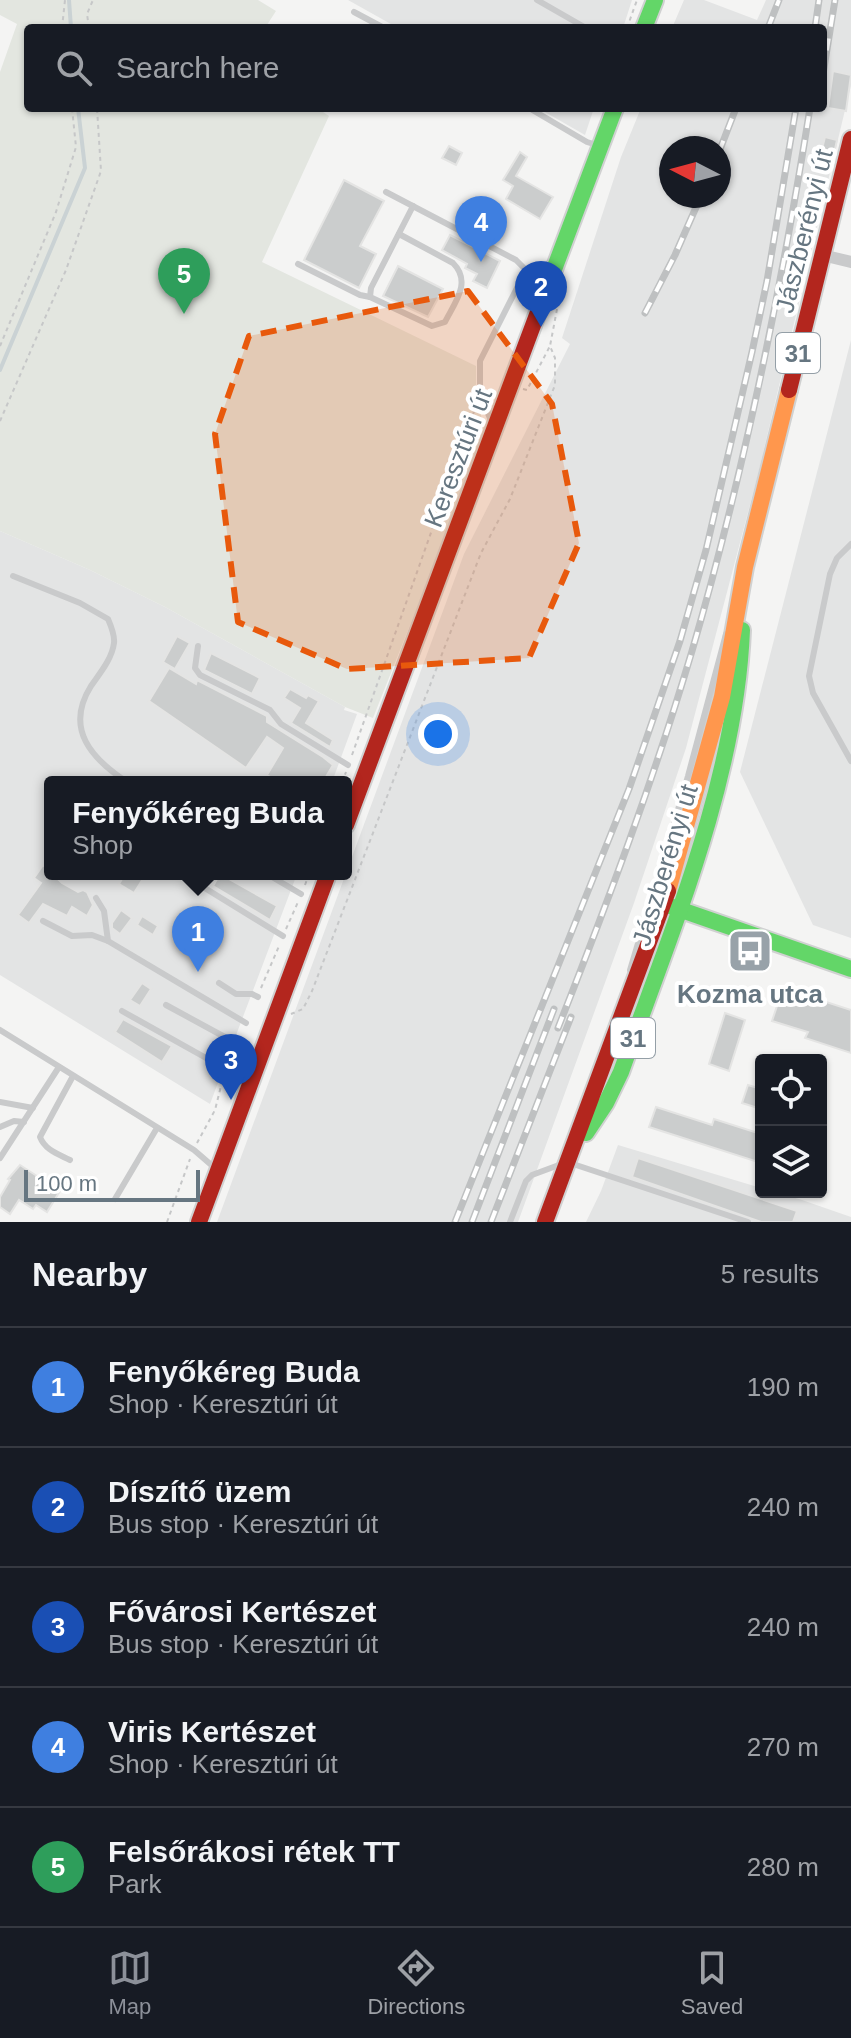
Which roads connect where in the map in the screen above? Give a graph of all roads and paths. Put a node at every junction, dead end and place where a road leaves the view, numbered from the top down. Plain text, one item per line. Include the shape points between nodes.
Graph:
1 (65, 0) edge
2 (93, 0) edge
3 (537, 0) edge
4 (637, 0) edge
5 (655, 0) edge
6 (354, 12) dead end
7 (62, 24) edge
8 (88, 24) edge
9 (376, 24) edge
10 (579, 24) edge
11 (628, 24) edge
12 (646, 24) edge
13 (72, 112) edge
14 (97, 112) edge
15 (536, 112) edge
16 (613, 112) edge
17 (850, 145) edge
18 (600, 146) junction
19 (386, 192) dead end
20 (413, 206) junction
21 (399, 234) junction
22 (822, 255) junction
23 (851, 262) edge
24 (298, 264) dead end
25 (530, 274) junction
26 (551, 277) junction
27 (559, 295) dead end
28 (370, 297) junction
29 (0, 346) edge
30 (550, 346) junction
31 (510, 388) junction
32 (480, 394) junction
33 (0, 421) edge
34 (494, 427) junction
35 (851, 544) edge
36 (745, 567) junction
37 (13, 576) dead end
38 (736, 609) junction
39 (198, 646) dead end
40 (851, 761) edge
41 (348, 765) junction
42 (118, 776) edge
43 (344, 776) edge
44 (352, 809) edge
45 (192, 880) edge
46 (277, 880) edge
47 (326, 880) edge
48 (301, 894) dead end
49 (96, 898) dead end
50 (671, 906) junction
51 (43, 921) dead end
52 (283, 936) dead end
53 (108, 941) junction
54 (851, 969) edge
55 (219, 983) dead end
56 (258, 997) dead end
57 (166, 1005) dead end
58 (626, 1007) junction
59 (122, 1011) dead end
60 (274, 1017) junction
61 (246, 1023) dead end
62 (0, 1030) edge
63 (237, 1050) dead end
64 (59, 1067) junction
65 (225, 1073) dead end
66 (73, 1076) junction
67 (0, 1102) edge
68 (33, 1108) junction
69 (24, 1122) junction
70 (0, 1127) edge
71 (157, 1128) junction
72 (0, 1158) edge
73 (70, 1160) dead end
74 (567, 1160) junction
75 (218, 1171) junction
76 (115, 1199) dead end
77 (199, 1222) edge
78 (510, 1222) edge
79 (545, 1222) edge
80 (748, 1222) edge

1 - 7 path
2 - 8 path
3 - 10 lane
4 - 11 path
5 - 12 main road
6 - 9 lane
13 - 29 path via 76,147 56,212
14 - 33 path via 101,171 66,270
15 - 18 lane
16 - 18 main road, Keresztúri út
17 - 22 main road, Jászberényi út / 31
18 - 26 main road, Keresztúri út
19 - 20 lane
20 - 21 lane
20 - 25 lane via 516,260
21 - 28 lane
21 - 28 lane via 453,263 463,284 445,322 432,326
22 - 23 street
22 - 36 main road, Jászberényi út / 31
24 - 28 lane
25 - 26 lane
25 - 32 lane via 522,278 480,361
26 - 31 main road, Keresztúri út
27 - 30 path
30 - 31 path via 527,390
30 - 60 path via 555,385 510,499 481,553 312,991 303,1009
31 - 34 main road, Keresztúri út
32 - 34 lane
32 - 41 path
34 - 44 main road, Keresztúri út
35 - 40 lane via 830,574 809,676
36 - 38 main road, Jászberényi út / 31
36 - 50 main road, Jászberényi út / 31 via 737,695 702,838
37 - 42 lane via 108,619 115,639 111,655 79,715 85,745
38 - 50 main road, Jászberényi út / 31 via 726,675
38 - 58 lane, Jászberényi út via 720,649 630,971
39 - 41 lane via 195,668 200,675 270,710 281,724
41 - 43 path
45 - 52 lane
46 - 48 lane
47 - 60 main road
49 - 53 lane via 104,911
50 - 54 main road
50 - 58 main road, Jászberényi út / 31
50 - 74 main road, Jászberényi út / 31 via 613,1091
51 - 53 lane via 72,936
53 - 61 lane
55 - 56 lane via 236,994
57 - 63 lane via 234,1042
58 - 74 main road, Jászberényi út / 31
59 - 65 lane
60 - 75 main road
62 - 64 lane
64 - 66 lane
64 - 68 lane
66 - 71 lane
66 - 73 lane via 40,1137
67 - 68 lane
68 - 69 lane
69 - 70 lane
69 - 72 lane
71 - 75 lane
71 - 76 lane
74 - 78 lane via 526,1181
74 - 79 main road, Jászberényi út / 31
74 - 80 lane
75 - 77 main road

